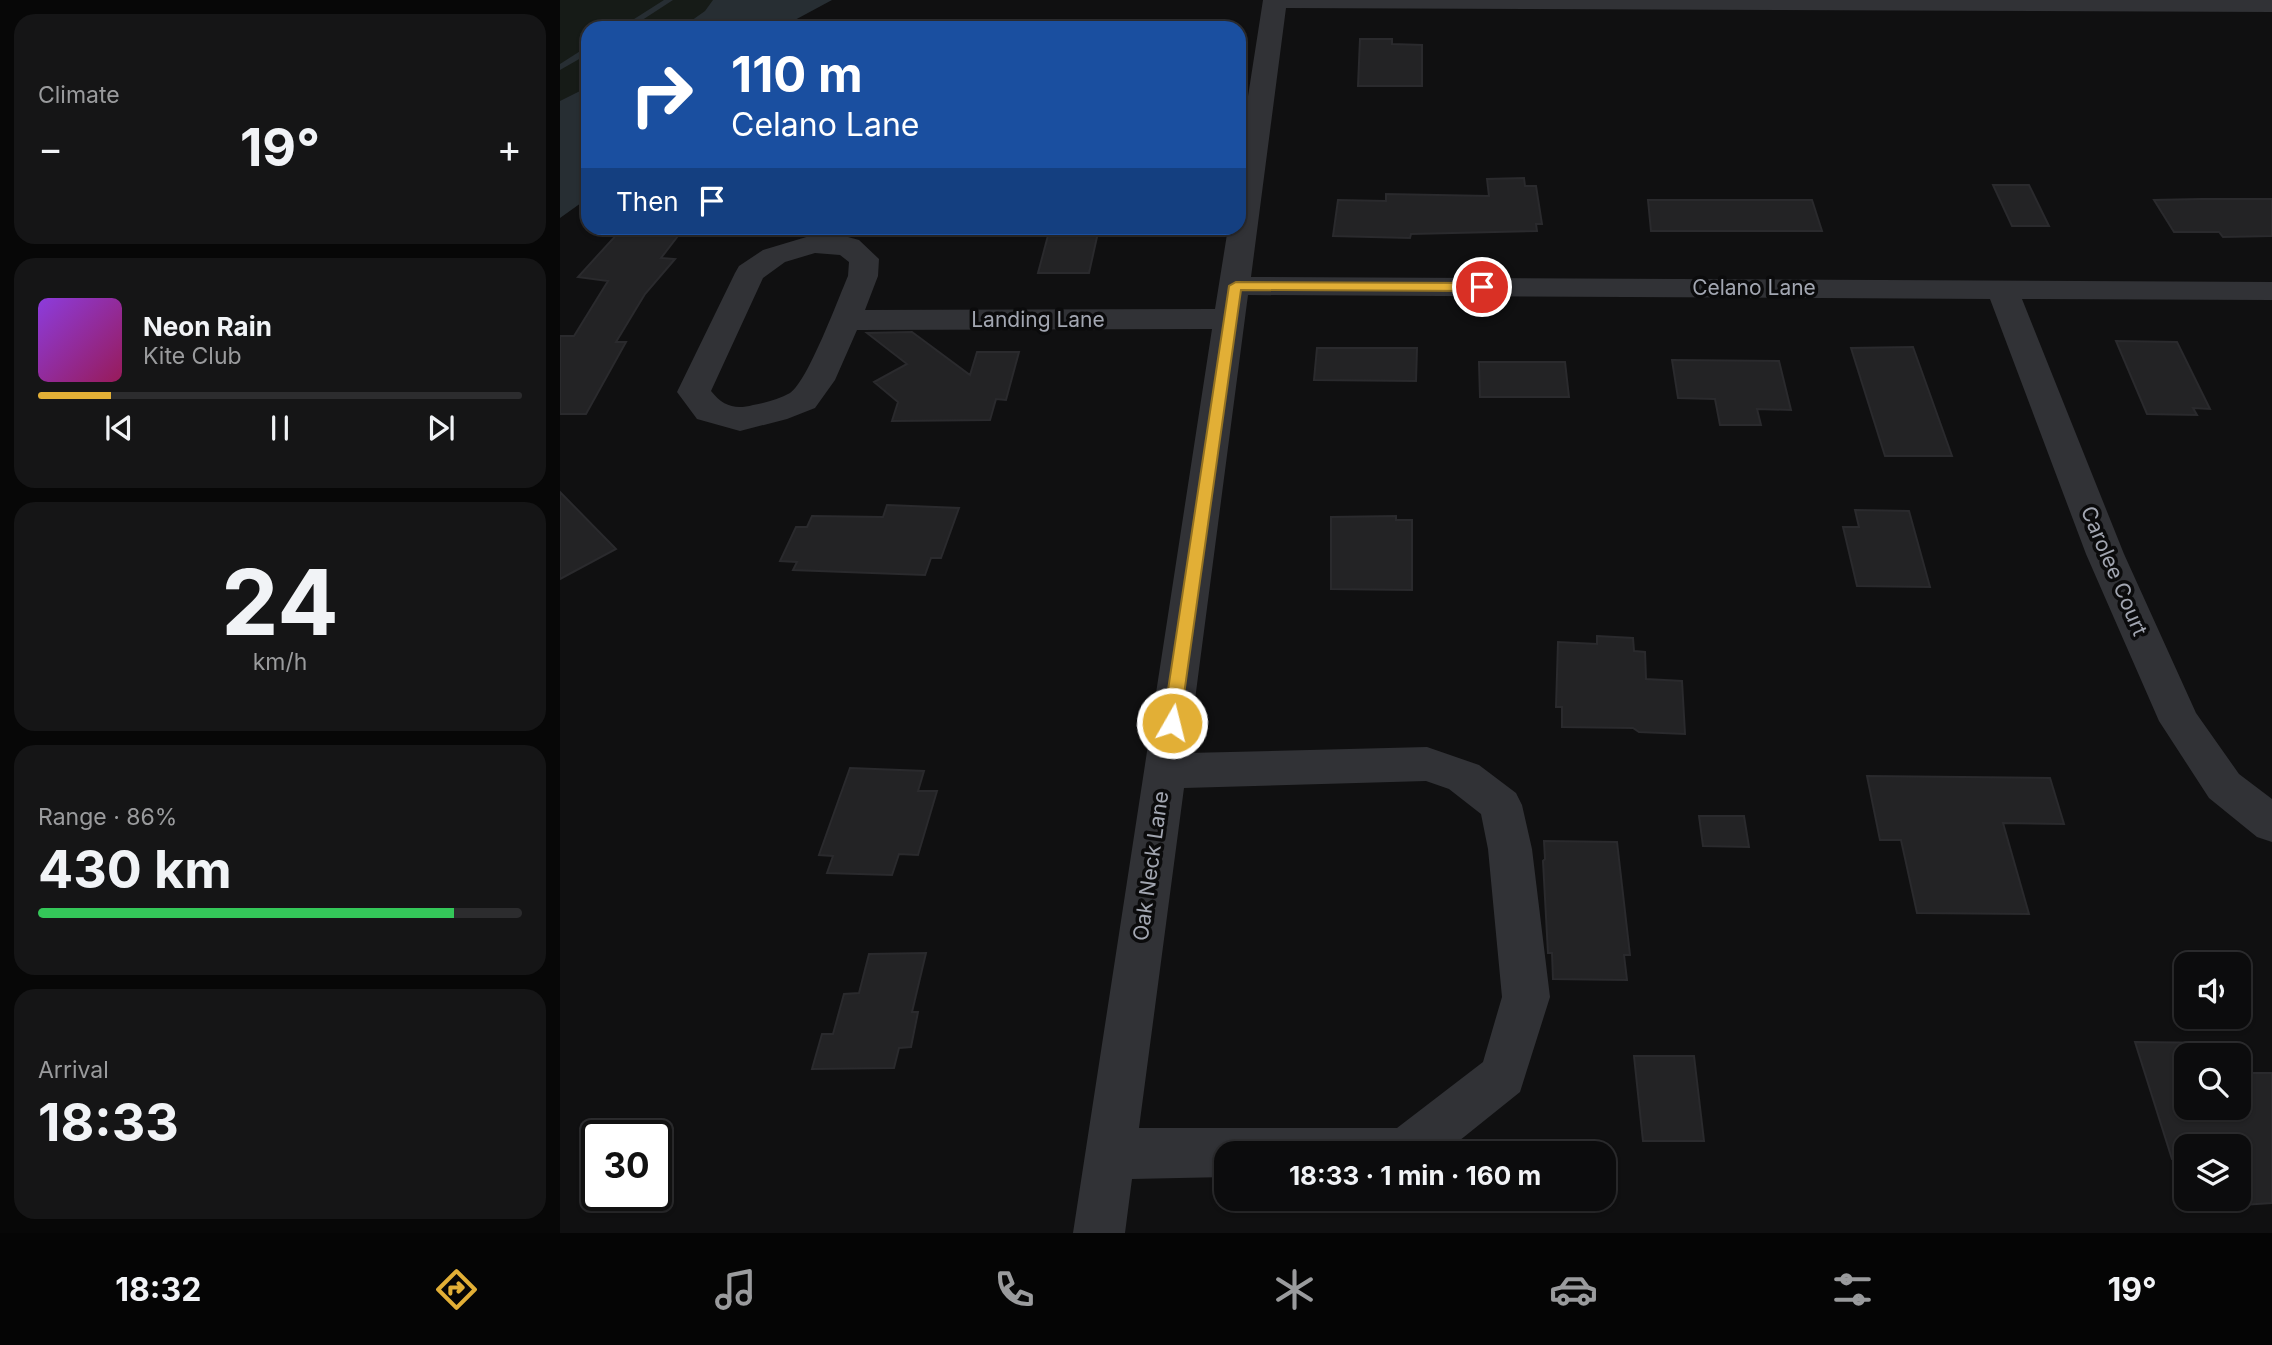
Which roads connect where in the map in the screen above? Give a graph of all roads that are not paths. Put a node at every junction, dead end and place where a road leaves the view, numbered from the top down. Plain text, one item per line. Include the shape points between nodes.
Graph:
1 (1275, 0) edge
2 (2272, 5) edge
3 (1246, 209) edge
4 (1242, 235) edge
5 (2002, 289) junction
6 (2272, 291) edge
7 (1233, 303) junction
8 (845, 320) junction
9 (1165, 771) junction
10 (2272, 824) edge
11 (1110, 1157) junction
12 (1099, 1233) edge

1 - 2 street
1 - 3 street, Oak Neck Lane
4 - 7 street, Oak Neck Lane
5 - 6 street, Celano Lane
5 - 7 street, Celano Lane
5 - 10 street, Carolee Court via 2105,554 2179,721 2224,786
7 - 8 street, Landing Lane
7 - 9 street, Oak Neck Lane
8 - 8 street via 863,276 864,259 848,247 813,244 774,256 750,273 694,392 709,411 740,419 803,400 818,380
9 - 11 street, Oak Neck Lane
9 - 11 street via 1427,764 1464,777 1501,805 1526,997 1503,1076 1405,1153 1148,1152
11 - 12 street, Oak Neck Lane

